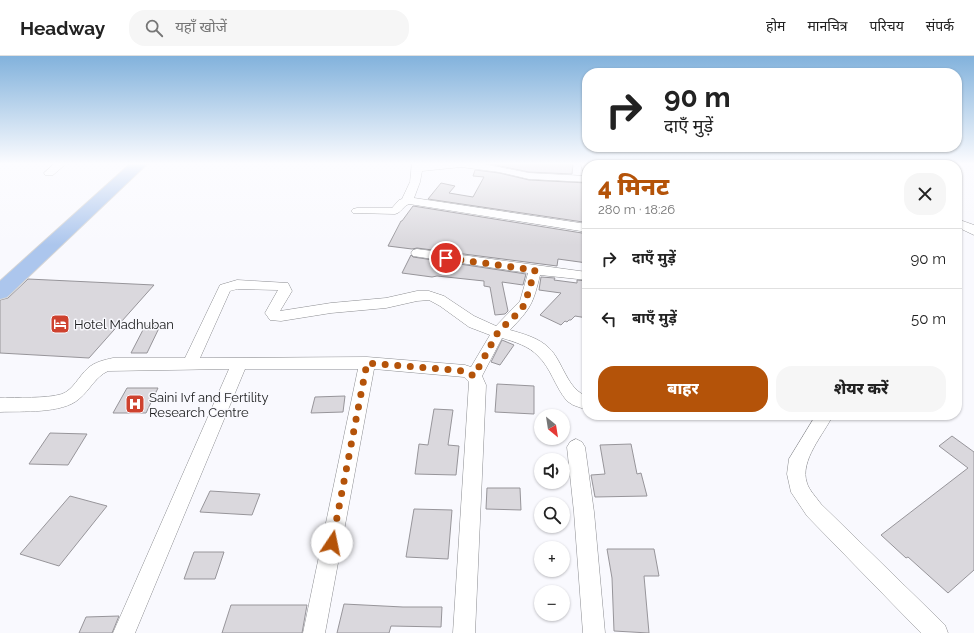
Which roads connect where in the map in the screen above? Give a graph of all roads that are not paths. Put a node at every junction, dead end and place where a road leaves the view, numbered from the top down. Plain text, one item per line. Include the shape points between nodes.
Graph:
1 (95, 191) edge
2 (110, 191) edge
3 (411, 191) edge
4 (407, 200) junction
5 (357, 211) dead end
6 (962, 224) edge
7 (582, 227) edge
8 (974, 231) edge
9 (417, 253) dead end
10 (535, 270) junction
11 (582, 275) edge
12 (0, 281) edge
13 (0, 292) edge
14 (498, 332) junction
15 (190, 363) junction
16 (240, 363) junction
17 (367, 363) junction
18 (474, 376) junction
19 (582, 402) edge
20 (0, 405) edge
21 (822, 420) edge
22 (576, 447) dead end
23 (124, 633) edge
24 (314, 633) edge
25 (464, 633) edge
26 (594, 633) edge
27 (938, 633) edge

1 - 12 main road
2 - 13 main road
3 - 4 street
4 - 5 street via 395,211
4 - 7 street
6 - 8 street
9 - 10 street
10 - 11 street
10 - 14 street via 522,309
14 - 15 street via 476,324 439,299 430,296 275,316 272,313 285,291 283,286 233,284 225,288
14 - 18 street
14 - 19 street via 539,348 552,363 571,395
15 - 16 street
15 - 20 street via 107,364 95,370 72,396 62,401
16 - 17 street
16 - 23 street
17 - 18 street via 465,371
17 - 24 street
18 - 25 street via 478,385
21 - 27 street via 798,459 798,486 814,510
22 - 26 street

